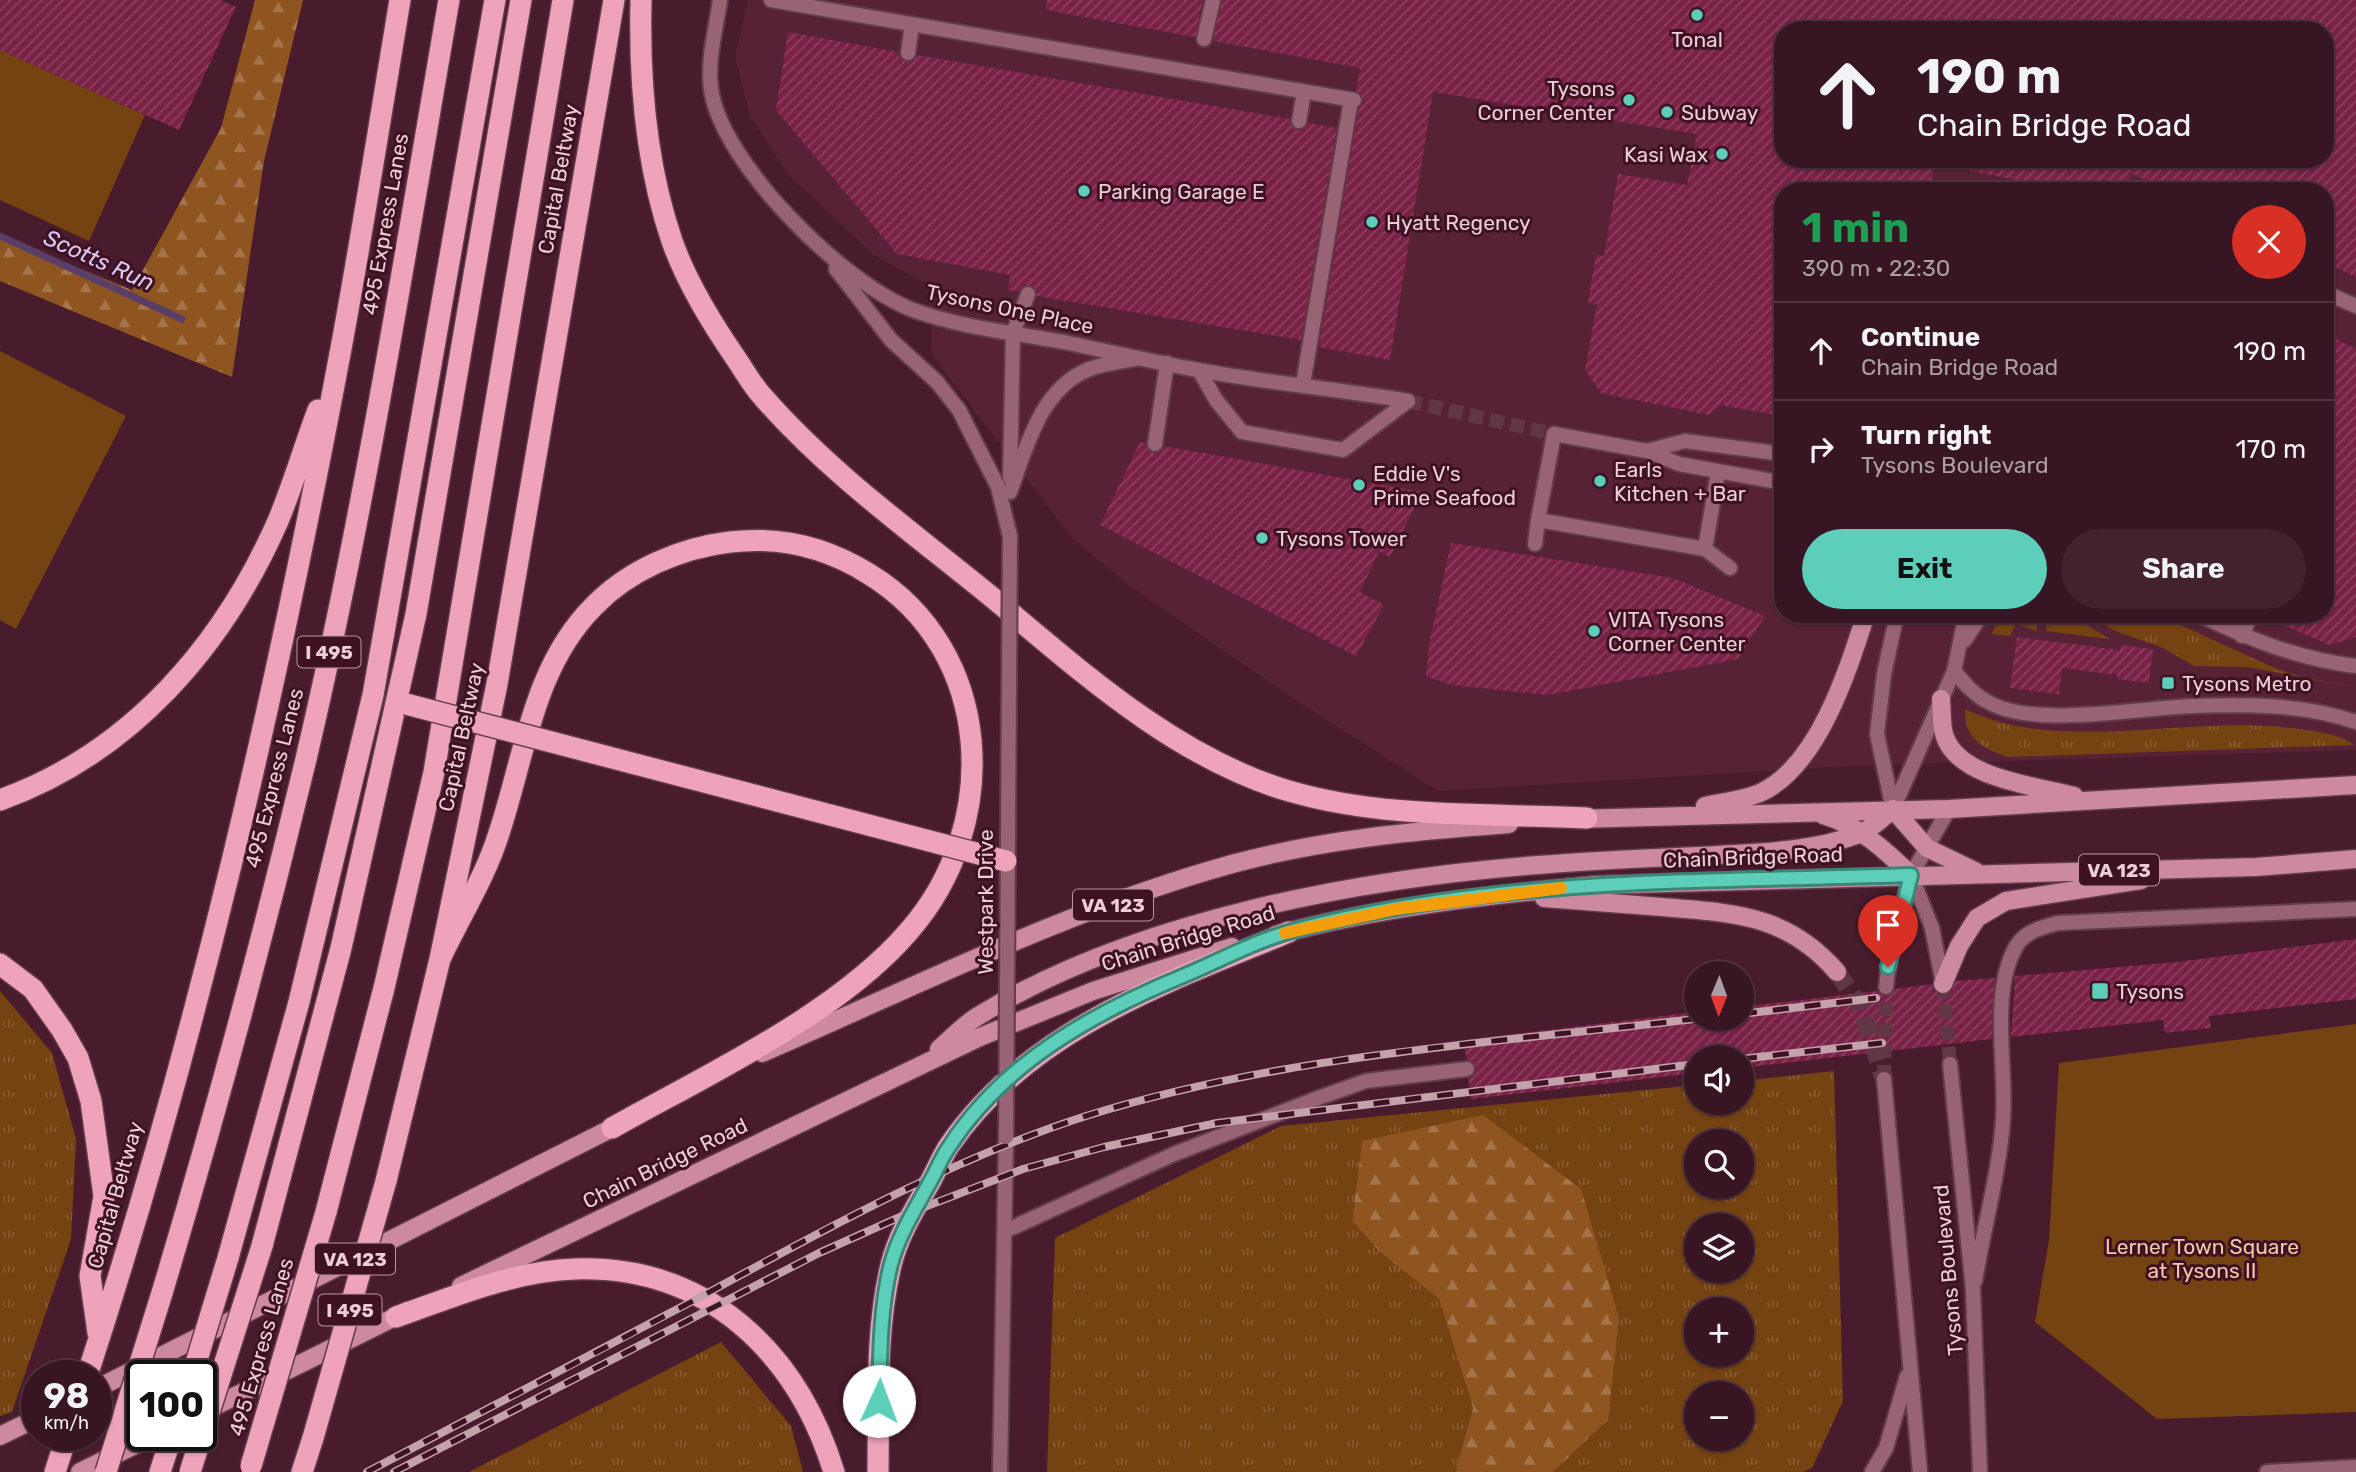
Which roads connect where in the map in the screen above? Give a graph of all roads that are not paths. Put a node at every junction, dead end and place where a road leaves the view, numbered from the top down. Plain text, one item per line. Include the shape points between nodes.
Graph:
1 (400, 0) edge
2 (449, 0) edge
3 (495, 0) edge
4 (521, 0) edge
5 (563, 0) edge
6 (614, 0) edge
7 (640, 0) edge
8 (720, 0) edge
9 (771, 0) edge
10 (1213, 0) edge
11 (912, 24) junction
12 (1204, 39) dead end
13 (908, 53) dead end
14 (1304, 92) junction
15 (1299, 121) dead end
16 (826, 255) junction
17 (1028, 294) dead end
18 (2334, 296) edge
19 (2356, 306) edge
20 (1013, 333) junction
21 (342, 342) junction
22 (1141, 357) junction
23 (1167, 363) junction
24 (1199, 370) junction
25 (1303, 384) junction
26 (1155, 444) dead end
27 (1647, 451) junction
28 (1774, 453) edge
29 (1718, 472) junction
30 (1737, 476) junction
31 (1774, 482) edge
32 (1774, 487) edge
33 (1010, 492) junction
34 (1538, 520) junction
35 (1010, 536) junction
36 (1535, 544) dead end
37 (1705, 548) junction
38 (1730, 568) dead end
39 (1863, 623) edge
40 (1895, 623) edge
41 (1965, 623) edge
42 (1976, 623) edge
43 (2215, 623) edge
44 (2248, 623) edge
45 (2242, 636) junction
46 (1962, 645) junction
47 (2356, 666) edge
48 (1954, 671) junction
49 (373, 695) junction
50 (1941, 699) junction
51 (402, 703) junction
52 (2356, 722) edge
53 (2356, 785) edge
54 (0, 800) edge
55 (2091, 801) junction
56 (1893, 809) junction
57 (1949, 809) junction
58 (1807, 811) junction
59 (1651, 816) junction
60 (1587, 818) junction
61 (1860, 833) junction
62 (1926, 847) junction
63 (2356, 859) edge
64 (1006, 861) junction
65 (2256, 867) junction
66 (1983, 873) junction
67 (1911, 875) junction
68 (1496, 894) junction
69 (2356, 909) edge
70 (1289, 932) junction
71 (440, 959) junction
72 (0, 964) edge
73 (1837, 972) tunnel mouth
74 (1943, 984) joint
75 (1886, 986) tunnel mouth
76 (924, 1062) junction
77 (1950, 1064) tunnel mouth
78 (1467, 1069) dead end
79 (1884, 1079) dead end
80 (612, 1128) junction
81 (1005, 1231) junction
82 (1973, 1290) junction
83 (396, 1317) junction
84 (100, 1327) junction
85 (91, 1360) edge
86 (197, 1360) edge
87 (1911, 1361) junction
88 (112, 1381) edge
89 (217, 1404) edge
90 (21, 1426) edge
91 (0, 1436) edge
92 (126, 1449) edge
93 (62, 1451) edge
94 (167, 1451) edge
95 (308, 1459) edge
96 (2356, 1467) edge
97 (250, 1469) edge
98 (55, 1472) edge
99 (80, 1472) edge
100 (106, 1472) edge
101 (160, 1472) edge
102 (190, 1472) edge
103 (834, 1472) edge
104 (878, 1472) edge
105 (1000, 1472) edge
106 (1872, 1472) edge
107 (1920, 1472) edge
108 (1980, 1472) edge
109 (2267, 1472) edge

1 - 21 highway, Capital Beltway / I 495
2 - 100 highway, 495 Express Lanes / I 495, bridge via 380,403 312,732 210,1132
3 - 49 highway
4 - 51 highway
5 - 97 highway, 495 Express Lanes / I 495, bridge via 434,772 326,1212
6 - 71 highway, Capital Beltway / I 495 via 497,684
7 - 60 highway via 647,121 673,242 725,342 761,395 812,448 1080,671 1181,741 1238,771 1289,791 1366,808
8 - 16 street, Tysons One Place via 711,49 711,89 721,125 775,199
9 - 11 street
10 - 12 street
11 - 13 street
11 - 14 street
14 - 15 street
14 - 25 street via 1352,100
16 - 20 street, Tysons One Place via 879,293 913,310
16 - 35 street via 891,340 937,382 959,410 998,487
17 - 20 street, Westpark Drive
18 - 19 street
20 - 22 street, Tysons One Place
20 - 33 street, Westpark Drive
21 - 54 highway via 278,519 217,633 113,742 70,769
21 - 84 highway, Capital Beltway / I 495 via 242,817 201,980
22 - 23 street, Tysons One Place
22 - 33 street via 1086,370 1056,392 1029,440
23 - 24 street, Tysons One Place
23 - 26 street
24 - 25 street, Tysons One Place
24 - 25 street, Tysons One Place via 1242,432 1343,450 1408,401
27 - 28 street via 1685,441
27 - 29 street
27 - 34 street via 1554,434
29 - 30 street
29 - 37 street
30 - 31 street
30 - 32 street
33 - 35 street, Westpark Drive
34 - 36 street
34 - 37 street
35 - 64 street, Westpark Drive, bridge
37 - 38 street
39 - 59 main road via 1819,733 1791,770 1762,792
40 - 56 street via 1877,734
41 - 46 street
42 - 46 street
43 - 45 street
44 - 45 street
45 - 47 street via 2322,662
46 - 48 street
48 - 50 street
48 - 52 street via 1991,704 2020,712 2077,715 2282,705
49 - 51 highway
49 - 86 highway, bridge via 299,1002
50 - 55 main road via 1945,738 1960,758 1989,776
50 - 56 street
51 - 64 highway, bridge
51 - 102 highway, bridge via 262,1246
53 - 55 main road, Chain Bridge Road / VA 123
55 - 57 main road, Chain Bridge Road / VA 123
56 - 57 main road, Chain Bridge Road / VA 123
56 - 58 main road, Chain Bridge Road / VA 123
56 - 61 main road
56 - 62 main road
57 - 62 street
58 - 59 main road, Chain Bridge Road / VA 123
58 - 61 main road via 1839,820
59 - 60 main road, Chain Bridge Road / VA 123
60 - 80 main road, Chain Bridge Road / VA 123 via 1383,833 1232,864 1029,935 742,1062
61 - 67 main road via 1879,844
61 - 76 main road via 1774,852 1538,864 1444,874 1241,912 1060,974 978,1016
62 - 66 main road
62 - 67 street
63 - 65 main road, Chain Bridge Road / VA 123
64 - 81 street, Westpark Drive, bridge
65 - 66 main road, Chain Bridge Road / VA 123
65 - 74 main road via 2096,885 2006,901 1977,918
66 - 67 main road, Chain Bridge Road / VA 123
67 - 68 main road, Chain Bridge Road / VA 123 via 1596,885
67 - 74 street via 1932,928
67 - 75 street via 1891,947
68 - 70 main road, Chain Bridge Road / VA 123
68 - 73 main road via 1737,913 1794,934
69 - 82 street via 2058,923 2033,930 2018,944 2009,964 2000,1023 2003,1119
70 - 76 main road, Chain Bridge Road / VA 123 via 1180,961 1093,991
70 - 104 highway via 1149,990 1070,1032 1035,1055 989,1096 948,1147 908,1221 891,1265 879,1378
71 - 80 highway via 498,837 542,686 559,651 615,587 654,564 702,545 750,540 787,541 842,557 891,588 924,622 964,695 972,785 964,835 952,868 910,931 845,991
71 - 95 highway, Capital Beltway / I 495, bridge via 386,1181
72 - 84 highway via 33,989 62,1030 78,1058 91,1101 104,1196 90,1276
76 - 83 main road, Chain Bridge Road / VA 123
77 - 82 street, Tysons Boulevard
78 - 81 street via 1366,1081 1174,1154
79 - 87 street
80 - 88 main road, VA 123
81 - 105 street, Westpark Drive
82 - 108 street, Tysons Boulevard
83 - 89 main road, VA 123
83 - 103 highway via 495,1283 575,1269 643,1276 720,1308 770,1350 815,1417
84 - 85 highway, Capital Beltway / I 495
87 - 106 street via 1890,1438
87 - 107 street
90 - 91 main road
92 - 99 main road
93 - 98 highway
94 - 101 highway
96 - 109 street

